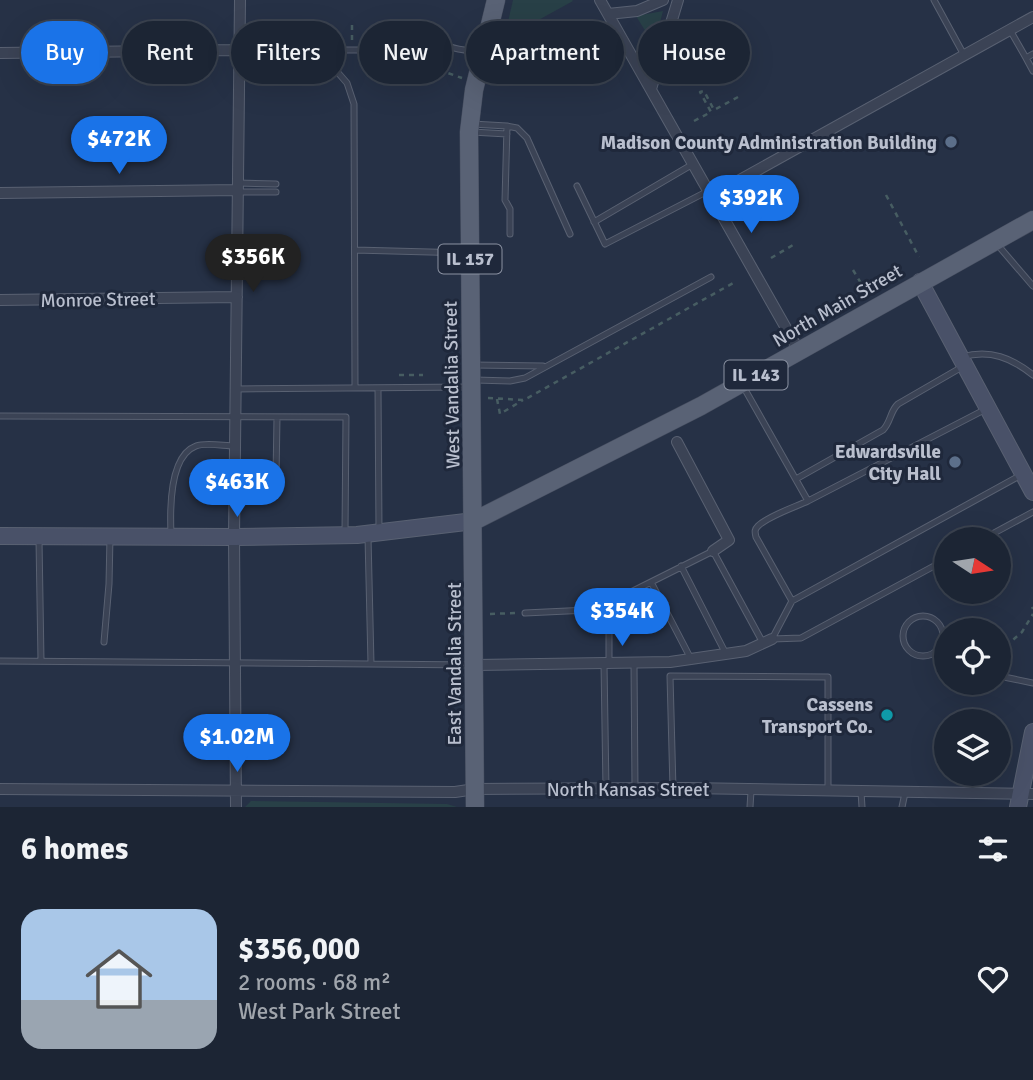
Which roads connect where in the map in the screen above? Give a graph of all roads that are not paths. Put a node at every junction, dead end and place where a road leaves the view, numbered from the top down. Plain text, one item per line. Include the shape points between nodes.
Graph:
1 (240, 0) edge
2 (496, 0) edge
3 (600, 0) edge
4 (663, 0) edge
5 (678, 0) edge
6 (934, 0) edge
7 (608, 14) junction
8 (1033, 16) edge
9 (240, 21) edge
10 (490, 21) edge
11 (1010, 29) junction
12 (231, 50) edge
13 (466, 50) edge
14 (345, 51) edge
15 (0, 53) edge
16 (1033, 54) edge
17 (964, 55) junction
18 (1026, 58) junction
19 (1033, 71) edge
20 (345, 81) edge
21 (239, 84) edge
22 (477, 84) edge
23 (651, 89) junction
24 (507, 126) junction
25 (469, 128) junction
26 (507, 134) junction
27 (693, 164) junction
28 (276, 184) dead end
29 (577, 186) dead end
30 (238, 189) junction
31 (0, 192) edge
32 (276, 192) dead end
33 (710, 194) junction
34 (1033, 220) edge
35 (594, 222) junction
36 (510, 234) dead end
37 (570, 234) dead end
38 (994, 241) junction
39 (355, 250) junction
40 (470, 253) junction
41 (711, 277) dead end
42 (920, 282) junction
43 (1033, 286) edge
44 (237, 297) junction
45 (0, 300) edge
46 (799, 351) junction
47 (962, 362) junction
48 (543, 366) junction
49 (1033, 375) edge
50 (475, 382) junction
51 (742, 383) junction
52 (355, 388) junction
53 (378, 388) junction
54 (236, 389) junction
55 (988, 408) junction
56 (0, 416) edge
57 (236, 416) junction
58 (277, 417) junction
59 (677, 442) dead end
60 (235, 446) junction
61 (1023, 473) junction
62 (234, 477) junction
63 (796, 479) junction
64 (1033, 492) edge
65 (808, 501) junction
66 (1033, 512) edge
67 (474, 521) junction
68 (1005, 527) edge
69 (374, 534) junction
70 (345, 535) junction
71 (0, 537) edge
72 (39, 537) junction
73 (110, 537) junction
74 (172, 537) junction
75 (234, 537) junction
76 (713, 551) junction
77 (681, 566) junction
78 (934, 566) edge
79 (651, 582) junction
80 (792, 601) junction
81 (609, 609) junction
82 (525, 613) road end
83 (767, 641) junction
84 (104, 642) dead end
85 (939, 648) joint
86 (726, 654) junction
87 (691, 659) junction
88 (41, 661) junction
89 (0, 662) edge
90 (670, 662) junction
91 (235, 664) junction
92 (370, 664) junction
93 (607, 664) junction
94 (635, 664) junction
95 (475, 666) junction
96 (670, 676) junction
97 (1011, 678) edge
98 (1033, 683) edge
99 (1033, 732) edge
100 (0, 789) edge
101 (236, 789) junction
102 (606, 789) junction
103 (635, 789) junction
104 (673, 789) junction
105 (751, 791) junction
106 (828, 792) junction
107 (861, 792) junction
108 (905, 792) junction
109 (475, 798) edge
110 (1024, 798) edge
111 (236, 807) edge
112 (750, 807) edge
113 (862, 807) edge
114 (902, 807) edge

1 - 9 street
2 - 10 main road, West Vandalia Street / IL 157
3 - 7 street
4 - 7 street via 637,11
5 - 23 street
6 - 17 lane
7 - 23 street
8 - 11 street
11 - 17 street
11 - 18 lane
12 - 15 street
13 - 14 lane via 437,42 421,25 390,50
16 - 18 lane
17 - 33 street
18 - 19 lane
20 - 39 lane via 354,104
21 - 30 street
22 - 25 main road, West Vandalia Street / IL 157
23 - 27 street
24 - 25 lane
24 - 26 lane
24 - 37 lane via 527,138
25 - 26 lane
25 - 40 main road, West Vandalia Street / IL 157
26 - 36 lane via 505,200 510,209
27 - 33 street
27 - 35 lane
28 - 30 lane
29 - 35 lane
30 - 31 street
30 - 32 lane
30 - 44 street
33 - 35 lane via 605,244
33 - 46 street
34 - 38 main road, North Main Street / IL 143
38 - 42 main road, North Main Street / IL 143
38 - 43 lane
39 - 40 lane
39 - 52 lane
40 - 50 main road, West Vandalia Street / IL 157
41 - 48 lane
42 - 46 main road, North Main Street / IL 143
42 - 47 main road
44 - 45 street, Monroe Street
44 - 54 street
46 - 51 main road, North Main Street / IL 143
47 - 49 lane via 976,353 989,353
47 - 55 main road
47 - 63 lane via 893,408 883,430
48 - 50 lane
48 - 50 lane via 525,378
50 - 53 lane
50 - 67 main road, West Vandalia Street / IL 157
51 - 63 lane
51 - 67 main road, North Main Street / IL 143
52 - 53 lane
52 - 54 lane
53 - 69 lane
54 - 57 street
55 - 61 main road
55 - 65 lane
56 - 57 lane
57 - 58 lane
57 - 60 street
58 - 62 lane via 276,477
58 - 70 lane via 346,417
59 - 76 street via 729,540
60 - 62 street
60 - 74 lane via 197,445 186,453 172,492
61 - 64 main road
61 - 80 lane
62 - 75 street
63 - 65 lane
65 - 80 lane via 755,531
66 - 68 lane
67 - 69 main road
67 - 95 main road, East Vandalia Street
69 - 70 main road
69 - 92 lane
70 - 75 main road
71 - 72 main road
72 - 73 main road
72 - 88 lane
73 - 74 main road
73 - 84 lane
74 - 75 main road
75 - 91 street
76 - 77 lane
76 - 83 lane
77 - 79 lane
77 - 86 lane
78 - 83 lane via 801,638
79 - 81 lane via 617,599
79 - 87 lane
80 - 83 lane
81 - 82 lane
81 - 93 lane
83 - 86 street
85 - 85 lane via 943,635 938,623 926,617 908,623 903,635 906,648 922,656
86 - 87 street
87 - 90 street
88 - 89 lane
88 - 91 lane
90 - 94 street
90 - 96 lane
91 - 92 lane
91 - 101 street
92 - 95 lane
93 - 94 street
93 - 95 street
93 - 102 lane
94 - 103 lane
95 - 109 main road, East Vandalia Street
96 - 104 lane
96 - 106 lane via 828,677
97 - 98 lane
99 - 110 main road
100 - 101 street, North Kansas Street
101 - 109 street, North Kansas Street via 455,792
101 - 111 street
102 - 103 street, North Kansas Street
102 - 109 street, North Kansas Street
103 - 104 street, North Kansas Street
104 - 105 street, North Kansas Street
105 - 106 street, North Kansas Street
105 - 112 lane
106 - 107 street, North Kansas Street
107 - 108 street, North Kansas Street
107 - 113 lane
108 - 110 street, North Kansas Street
108 - 114 lane

